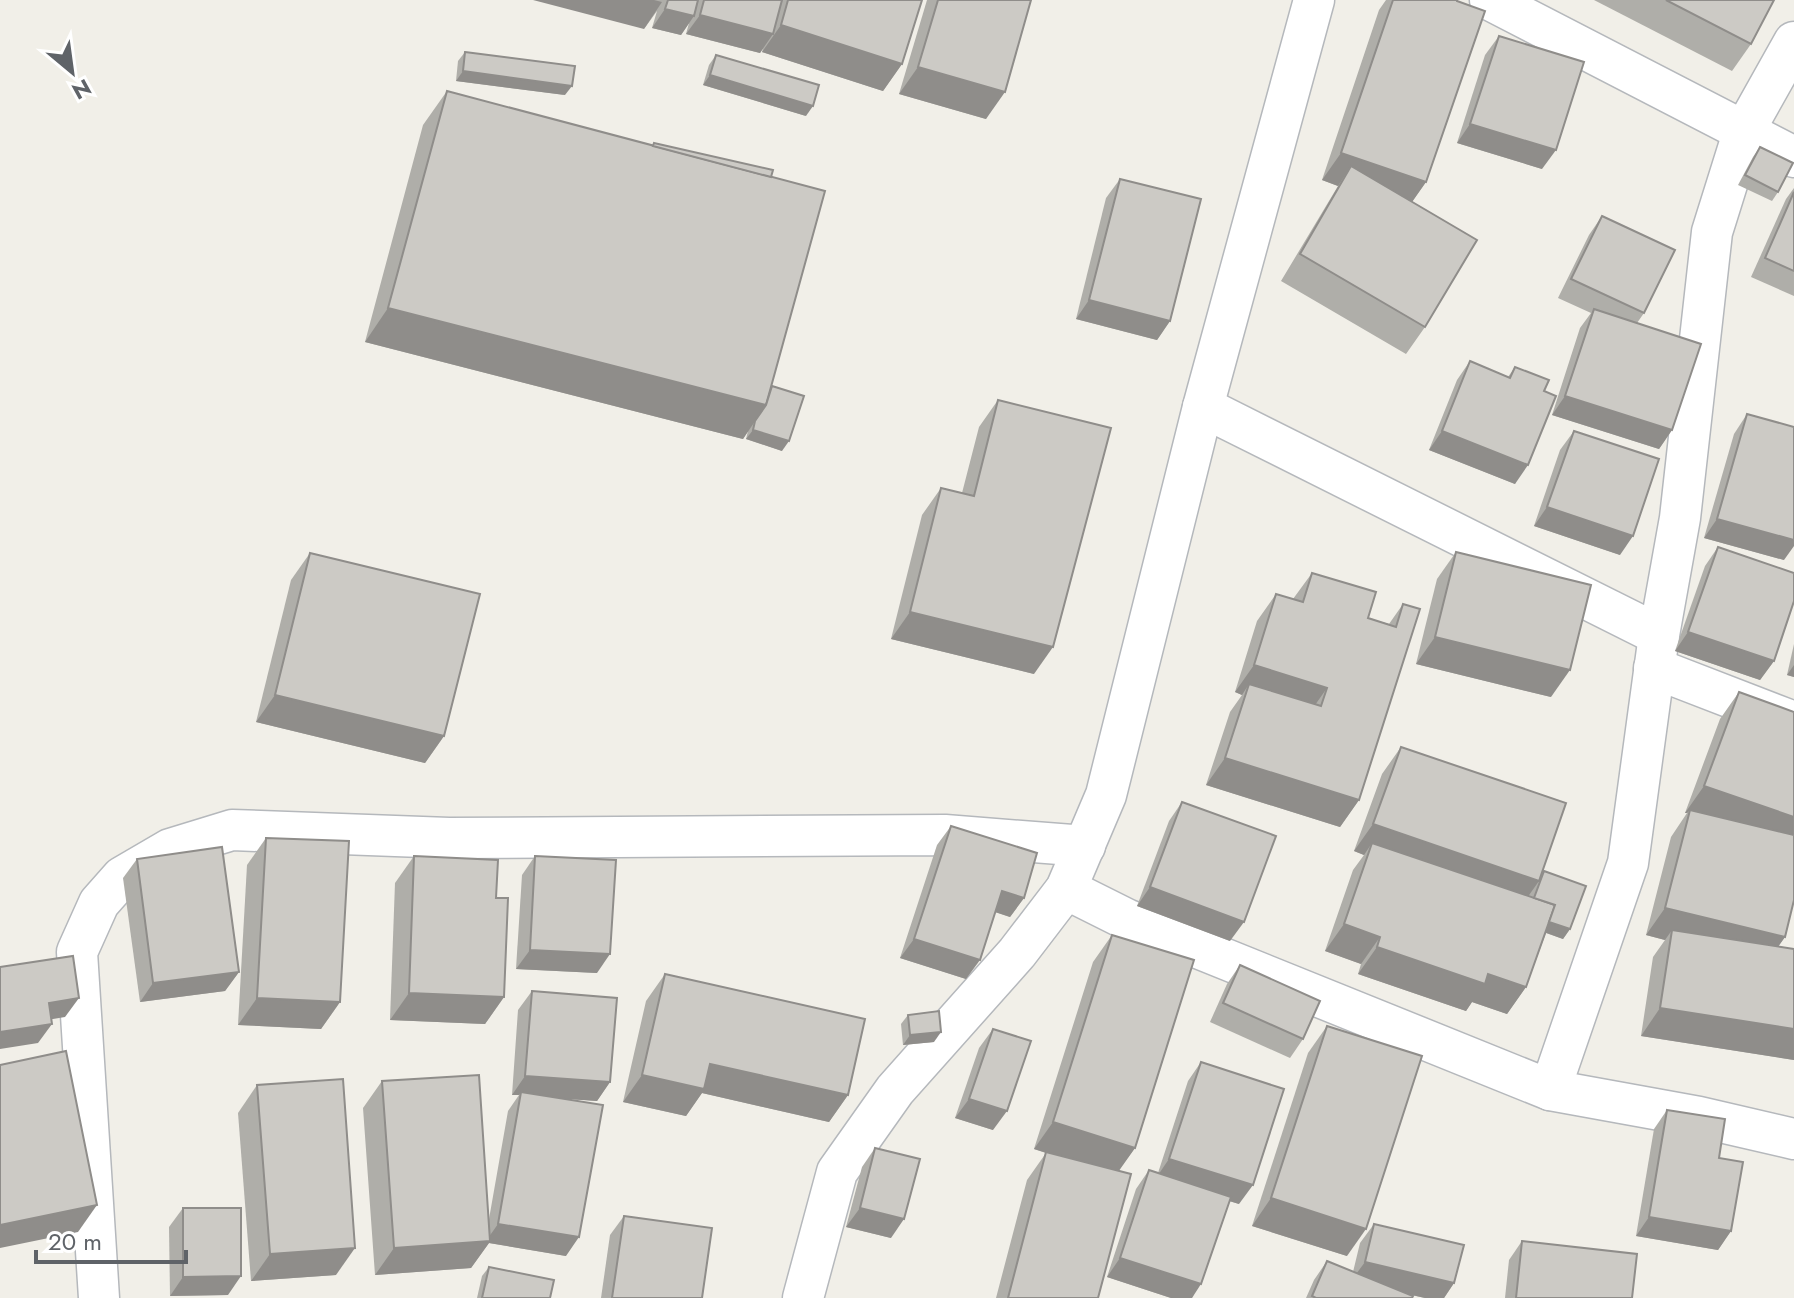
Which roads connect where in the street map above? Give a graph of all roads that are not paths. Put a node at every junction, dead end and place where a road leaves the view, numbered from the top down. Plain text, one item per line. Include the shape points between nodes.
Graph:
1 (1314, 0) edge
2 (1490, 0) edge
3 (1794, 42) edge
4 (1743, 133) junction
5 (1794, 157) edge
6 (1203, 407) junction
7 (1656, 652) junction
8 (1794, 722) edge
9 (1085, 846) junction
10 (1066, 889) junction
11 (1550, 1090) junction
12 (1794, 1139) edge
13 (99, 1298) edge
14 (803, 1298) edge

1 - 6 street
2 - 4 street
3 - 4 street
4 - 5 street
4 - 7 street via 1712,232 1680,518
6 - 7 street
6 - 9 street via 1106,795
7 - 8 street
7 - 11 street via 1628,863
9 - 10 street
9 - 13 street via 945,835 449,838 232,830 170,849 122,877 99,903 77,952
10 - 11 street via 1126,919
10 - 14 street via 1017,953 895,1090 837,1172
11 - 12 street

